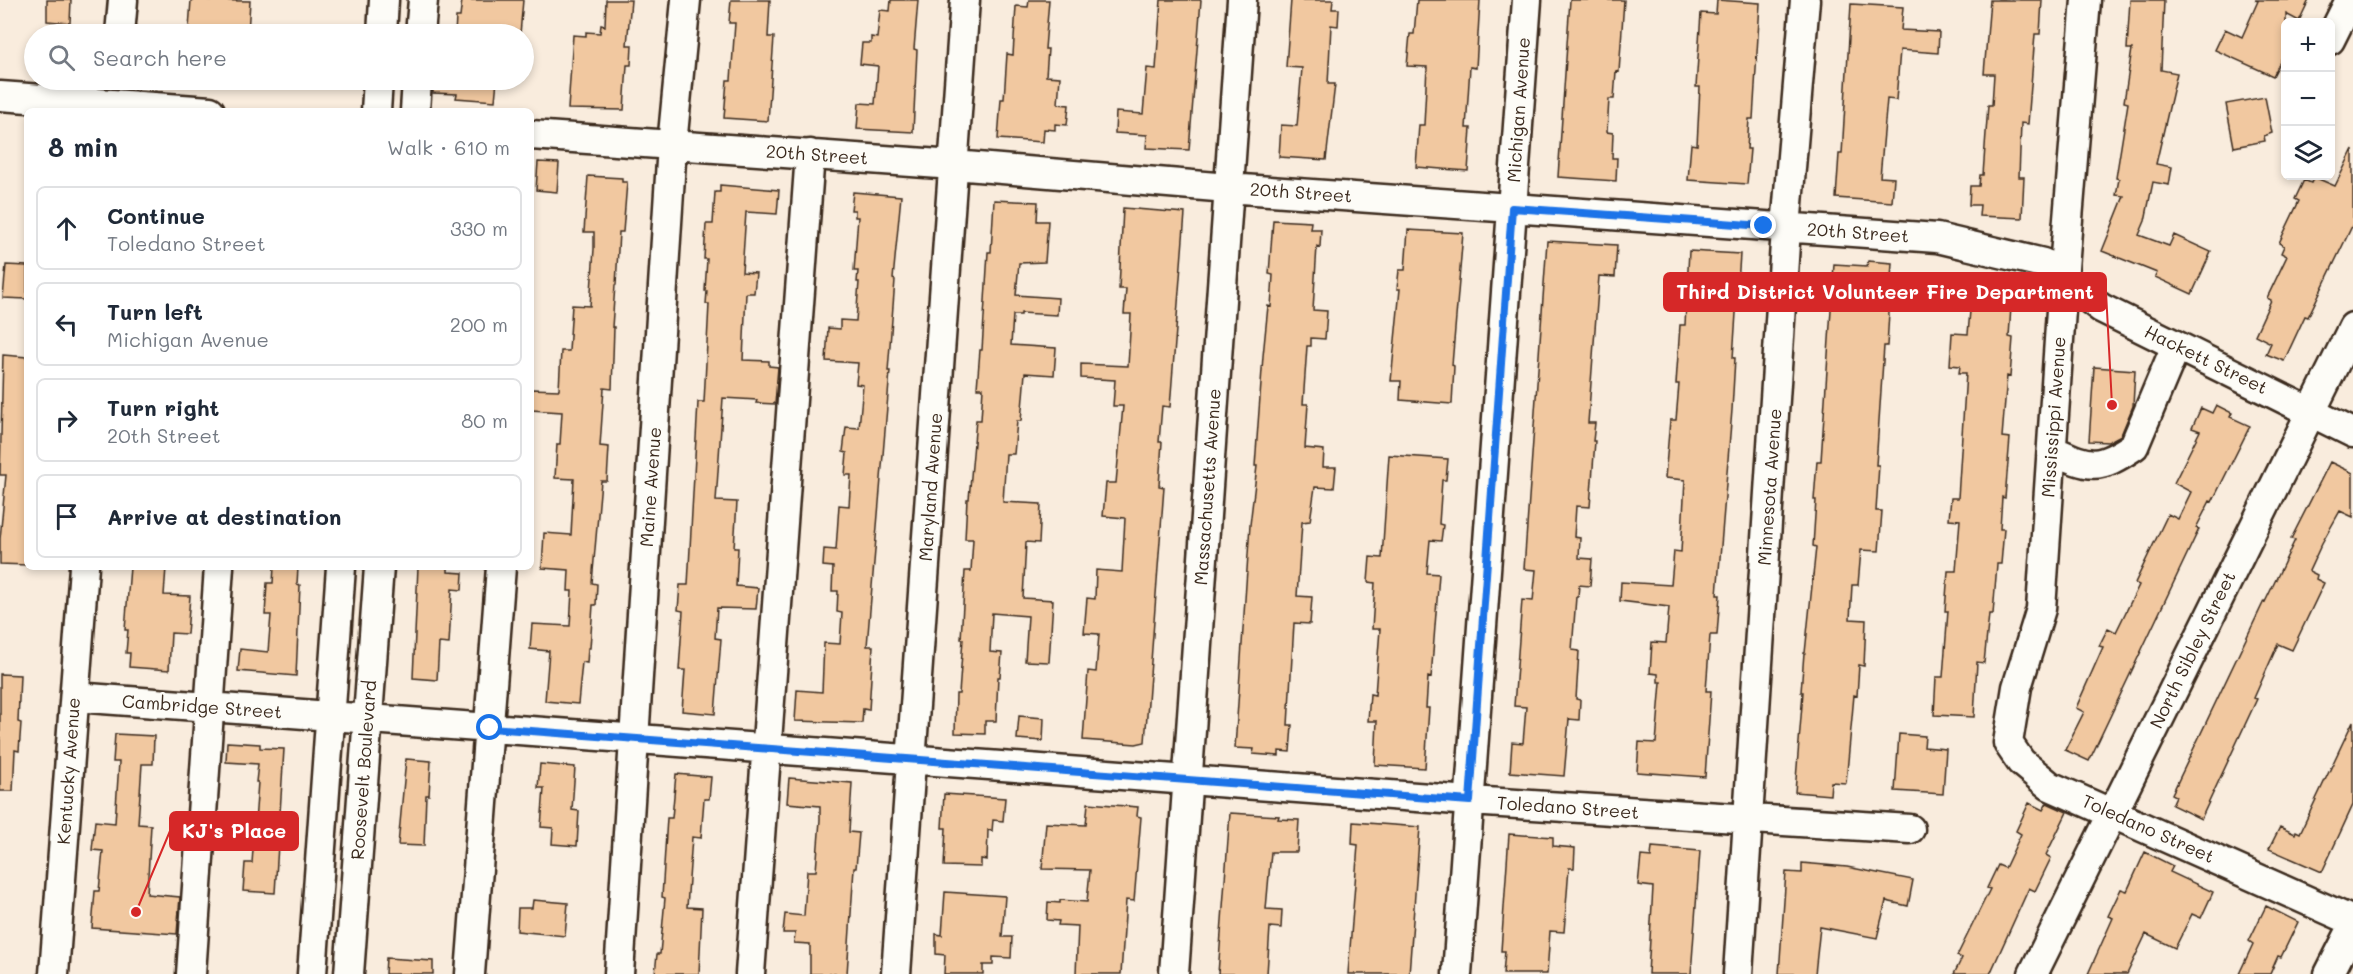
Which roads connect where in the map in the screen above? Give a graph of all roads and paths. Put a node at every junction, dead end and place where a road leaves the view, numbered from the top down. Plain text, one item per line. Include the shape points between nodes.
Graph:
1 (123, 0) edge
2 (384, 0) edge
3 (423, 0) edge
4 (686, 0) edge
5 (965, 0) edge
6 (1242, 0) edge
7 (1527, 0) edge
8 (1805, 0) edge
9 (2086, 0) edge
10 (2350, 0) edge
11 (121, 24) edge
12 (383, 24) edge
13 (421, 24) edge
14 (2335, 32) edge
15 (377, 90) edge
16 (416, 90) edge
17 (0, 96) edge
18 (115, 98) edge
19 (188, 108) edge
20 (376, 108) edge
21 (415, 108) edge
22 (534, 135) edge
23 (672, 145) junction
24 (810, 154) junction
25 (954, 165) junction
26 (1228, 188) junction
27 (1512, 208) junction
28 (1786, 228) junction
29 (2063, 280) junction
30 (2353, 327) edge
31 (2176, 346) junction
32 (2311, 413) junction
33 (2353, 433) edge
34 (2052, 450) junction
35 (84, 570) edge
36 (219, 570) edge
37 (340, 570) edge
38 (379, 570) edge
39 (501, 570) edge
40 (2017, 687) joint
41 (75, 697) junction
42 (209, 707) junction
43 (329, 717) junction
44 (367, 719) junction
45 (490, 728) junction
46 (635, 739) junction
47 (767, 749) junction
48 (912, 760) junction
49 (1188, 780) junction
50 (1470, 801) junction
51 (2112, 813) junction
52 (1749, 820) junction
53 (1910, 829) dead end
54 (2353, 921) edge
55 (2353, 927) edge
56 (54, 974) edge
57 (191, 974) edge
58 (312, 974) edge
59 (349, 974) edge
60 (470, 974) edge
61 (619, 974) edge
62 (750, 974) edge
63 (896, 974) edge
64 (1174, 974) edge
65 (1457, 974) edge
66 (1738, 974) edge
67 (2033, 974) edge
68 (2330, 974) edge

1 - 11 street
2 - 12 street
3 - 13 street
4 - 23 street, Maine Avenue
5 - 25 street, Maryland Avenue
6 - 26 street, Massachusetts Avenue
7 - 27 street, Michigan Avenue
8 - 28 street, Minnesota Avenue
9 - 29 street, Mississippi Avenue
10 - 14 street
15 - 20 street
16 - 21 street
17 - 18 street
18 - 19 street
22 - 23 street, 20th Street
23 - 24 street, 20th Street
23 - 46 street, Maine Avenue
24 - 25 street, 20th Street
24 - 47 street
25 - 26 street, 20th Street
25 - 48 street, Maryland Avenue
26 - 27 street, 20th Street
26 - 49 street, Massachusetts Avenue
27 - 28 street, 20th Street
27 - 50 street, Michigan Avenue
28 - 29 street, 20th Street via 1937,238 2043,263
28 - 52 street, Minnesota Avenue
29 - 31 street, Hackett Street via 2101,308
29 - 34 street, Mississippi Avenue
30 - 32 street, North Sibley Street
31 - 32 street, Hackett Street
31 - 34 street via 2134,446 2098,465 2085,465
32 - 33 street, Hackett Street
32 - 51 street, North Sibley Street
34 - 40 street, Mississippi Avenue via 2041,609
35 - 41 street, Kentucky Avenue
36 - 42 street
37 - 43 street
38 - 44 street, Roosevelt Boulevard
39 - 45 street
40 - 51 street, Toledano Street via 2008,743 2021,762 2050,786
41 - 42 street, Cambridge Street
41 - 56 street, Kentucky Avenue
42 - 43 street, Cambridge Street
42 - 57 street
43 - 44 street, Toledano Street
43 - 58 street
44 - 45 street, Toledano Street
44 - 59 street, Roosevelt Boulevard
45 - 46 street, Toledano Street
45 - 60 street
46 - 47 street, Toledano Street
46 - 61 street, Maine Avenue
47 - 48 street, Toledano Street
47 - 62 street
48 - 49 street, Toledano Street
48 - 63 street, Maryland Avenue
49 - 50 street, Toledano Street
49 - 64 street, Massachusetts Avenue
50 - 52 street, Toledano Street
50 - 65 street, Michigan Avenue
51 - 54 street, Toledano Street
51 - 67 street, North Sibley Street
52 - 53 street, Toledano Street
52 - 66 street, Minnesota Avenue
55 - 68 street

